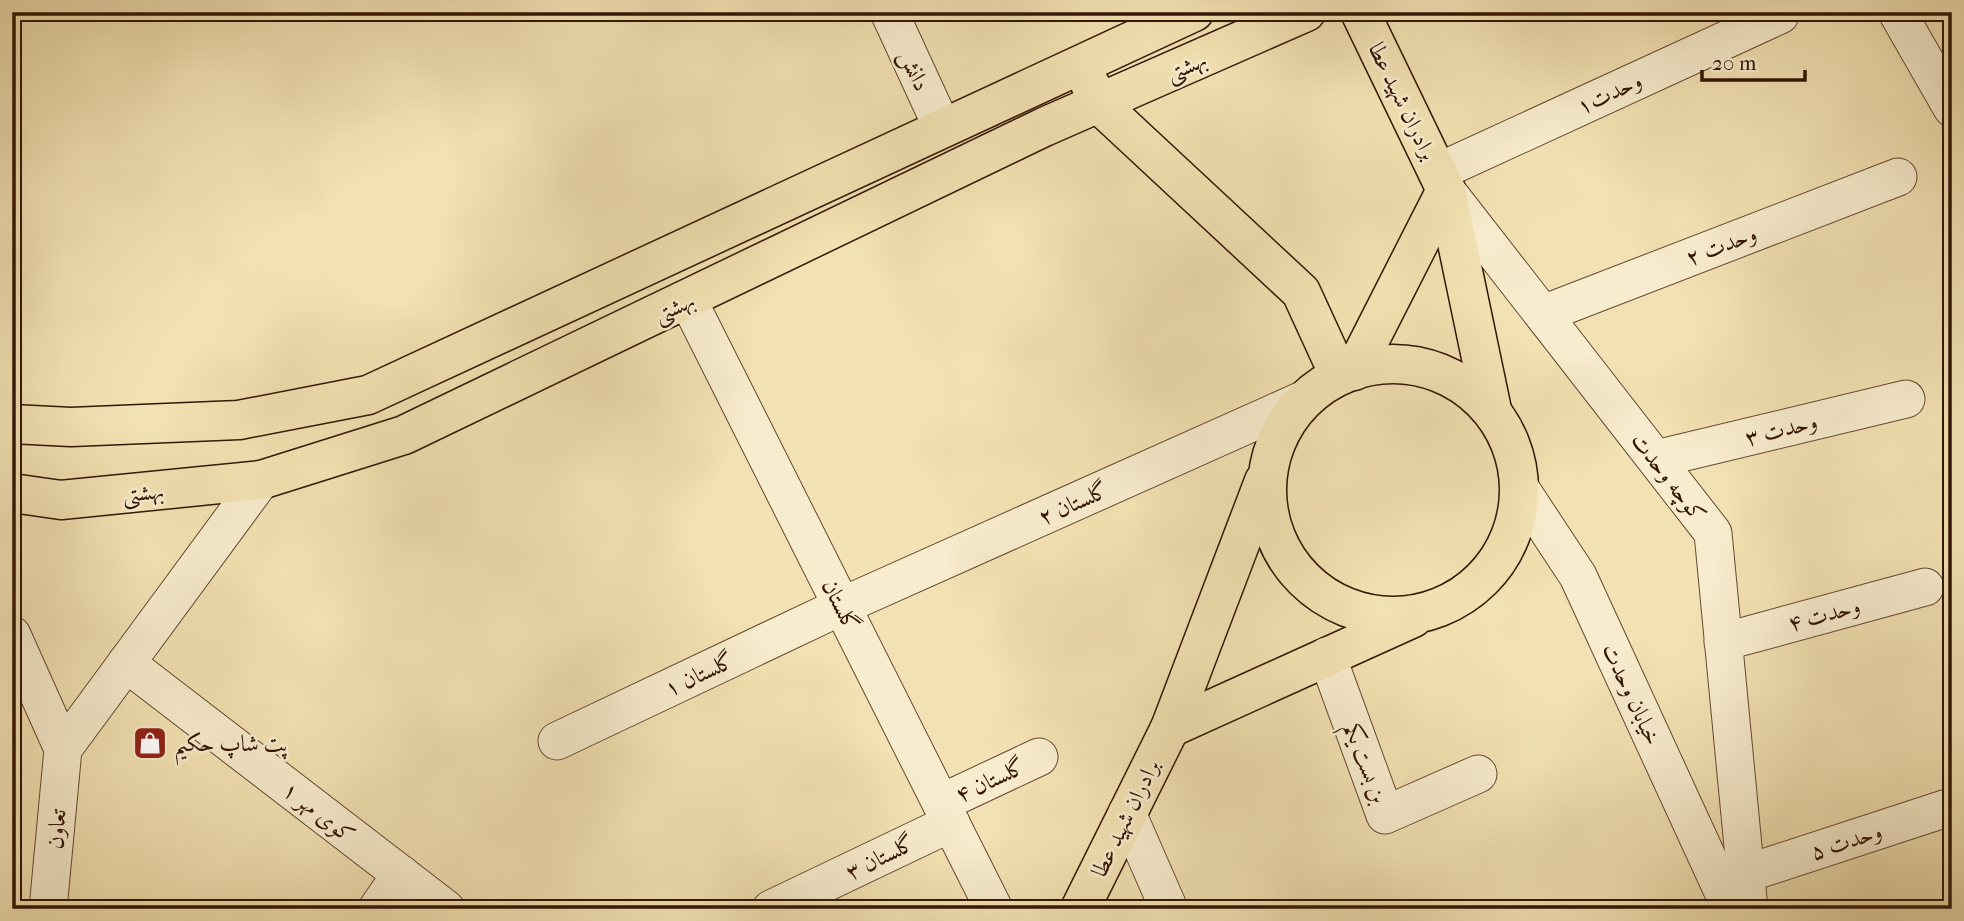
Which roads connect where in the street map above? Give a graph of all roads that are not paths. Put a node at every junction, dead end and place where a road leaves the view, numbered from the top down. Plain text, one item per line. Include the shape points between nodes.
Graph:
1 (889, 12) edge
2 (1194, 12) edge
3 (1307, 12) edge
4 (1360, 12) edge
5 (1898, 12) edge
6 (1780, 15) dead end
7 (1080, 63) junction
8 (1099, 104) junction
9 (1952, 108) edge
10 (942, 127) junction
11 (1898, 177) dead end
12 (1442, 181) junction
13 (688, 300) junction
14 (1543, 314) junction
15 (1346, 373) junction
16 (1304, 399) junction
17 (1906, 399) dead end
18 (1492, 410) junction
19 (12, 424) edge
20 (1656, 459) junction
21 (1267, 472) junction
22 (261, 480) junction
23 (1520, 488) junction
24 (12, 493) edge
25 (1925, 587) dead end
26 (842, 606) junction
27 (1427, 612) junction
28 (12, 635) edge
29 (1723, 642) junction
30 (1327, 656) junction
31 (126, 663) junction
32 (1170, 728) junction
33 (557, 741) dead end
34 (63, 749) junction
35 (1039, 757) dead end
36 (1478, 774) dead end
37 (1947, 808) dead end
38 (946, 813) junction
39 (1127, 813) junction
40 (401, 874) junction
41 (1747, 891) edge
42 (48, 909) edge
43 (377, 909) edge
44 (446, 909) edge
45 (771, 909) edge
46 (995, 909) edge
47 (1080, 909) edge
48 (1169, 909) edge
49 (1731, 909) edge

1 - 10 street, دانش
2 - 7 main road, بهشتی
3 - 8 main road, بهشتی
4 - 12 main road, برادران شهید عطا
5 - 9 street
6 - 12 street, وحدت۱
7 - 8 main road
7 - 10 main road, بهشتی
8 - 13 main road, بهشتی
8 - 15 main road via 1301,292
10 - 19 main road, بهشتی via 368,395 239,420 71,427
11 - 14 street, وحدت ۲
12 - 14 street, کوچه وحدت
12 - 15 main road
12 - 18 main road, برادران شهید عطا
13 - 22 main road, بهشتی via 404,435
13 - 26 street, گلستان
14 - 20 street, کوچه وحدت
15 - 16 main road
15 - 18 main road via 1380,364 1422,366 1460,382
16 - 21 main road, برادران شهید عطا via 1280,433
16 - 26 street, گلستان ۲
17 - 20 street, وحدت ۳
18 - 23 main road via 1513,447
20 - 29 street, کوچه وحدت via 1713,534
21 - 27 main road via 1268,515 1283,554 1310,586 1345,607 1385,616
21 - 32 main road, برادران شهید عطا
22 - 24 main road, بهشتی via 61,500
22 - 31 street
23 - 27 main road via 1514,529 1494,566 1464,594
23 - 49 street, خیابان وحدت via 1578,576
25 - 29 street, وحدت ۴
26 - 33 street, گلستان ۱
26 - 38 street, گلستان
27 - 30 main road
28 - 34 street
29 - 41 street, کوچه وحدت
30 - 32 main road
30 - 36 street, بن بست یکم via 1385,815
31 - 34 street
31 - 40 street, کوی مهر ۱
32 - 39 main road, برادران شهید عطا
34 - 42 street, تعاون
35 - 38 street, گلستان ۴
37 - 41 street, وحدت ۵
38 - 45 street, گلستان ۳
38 - 46 street, گلستان
39 - 47 main road, برادران شهید عطا
39 - 48 street
40 - 43 street
40 - 44 street, کوی مهر ۱

